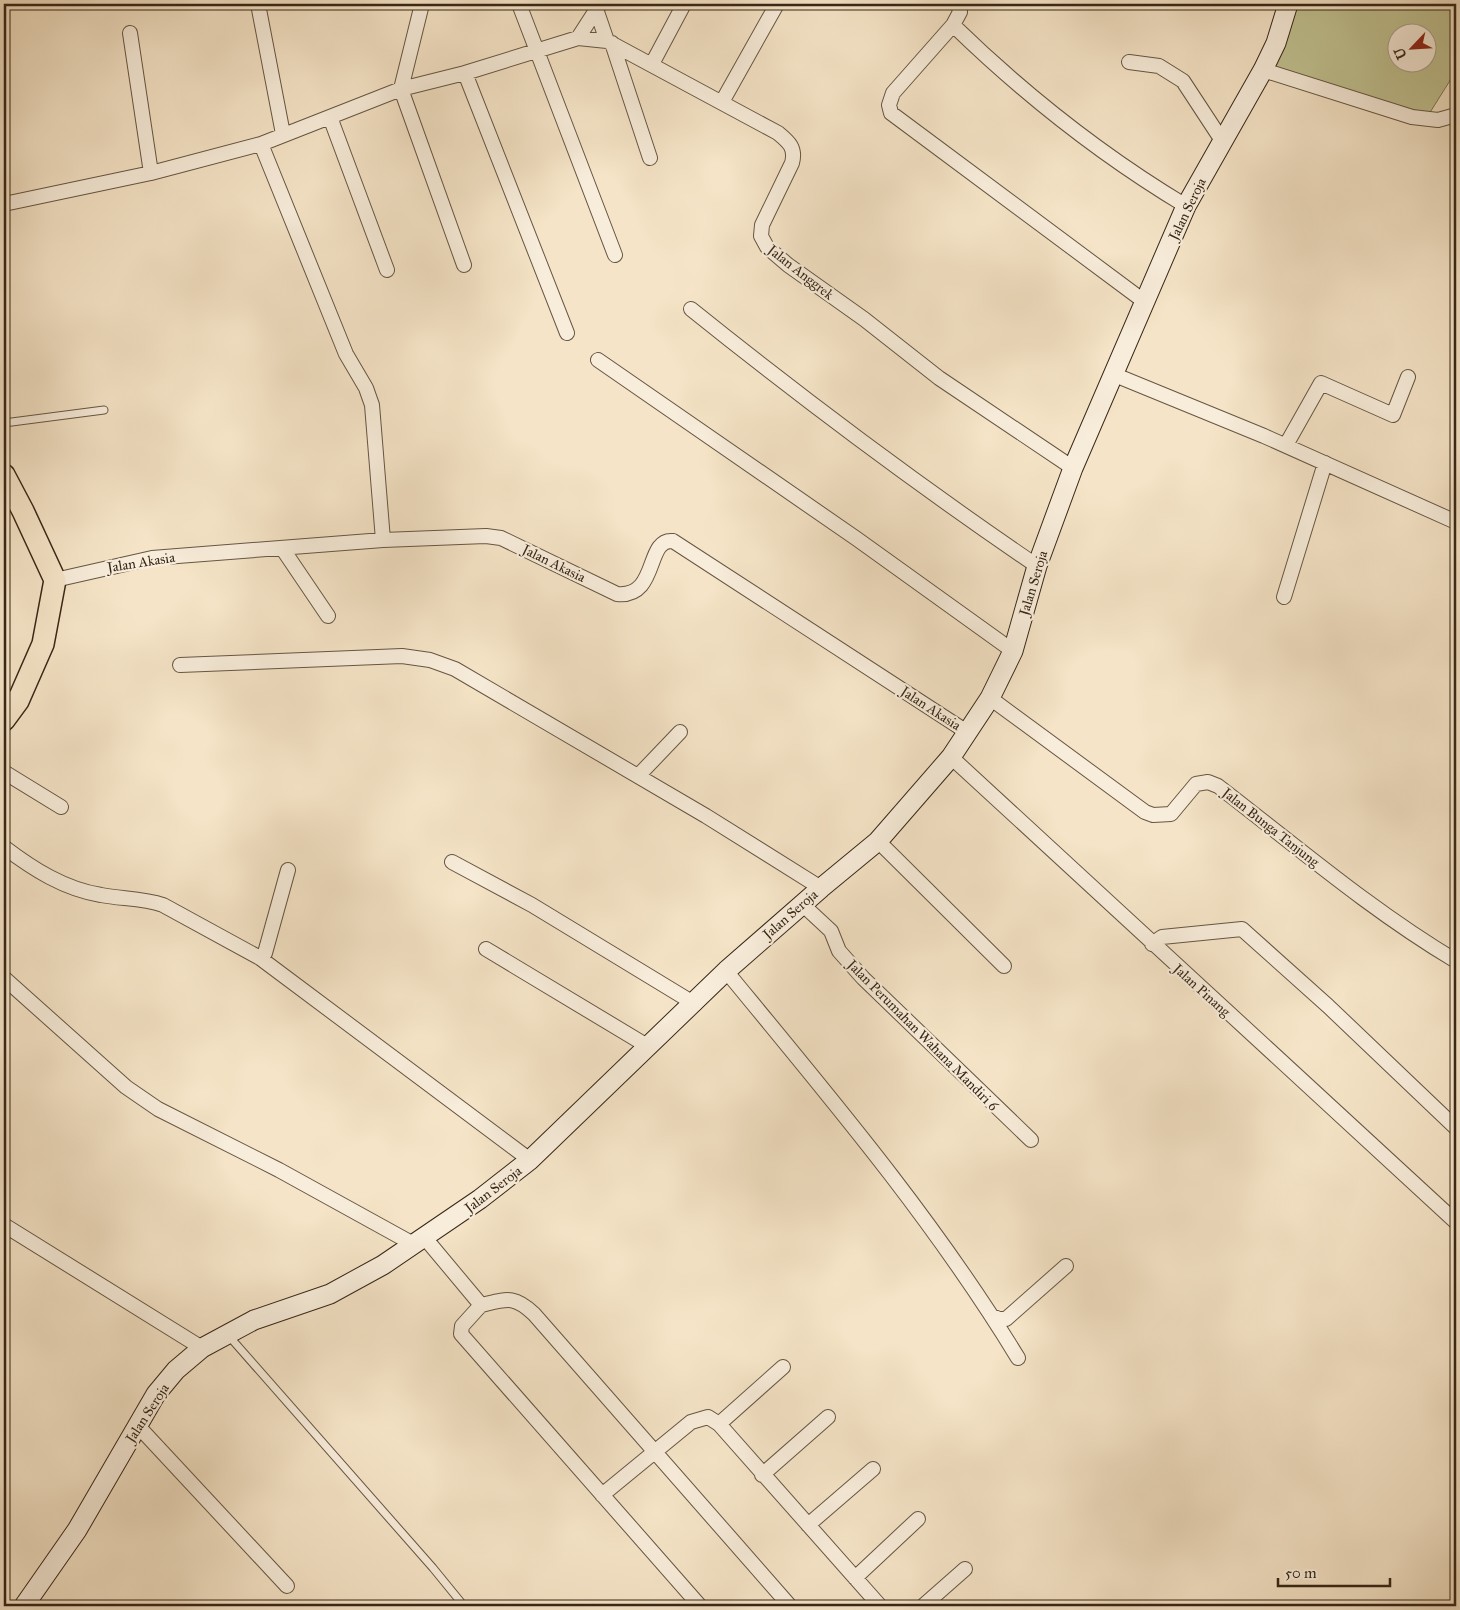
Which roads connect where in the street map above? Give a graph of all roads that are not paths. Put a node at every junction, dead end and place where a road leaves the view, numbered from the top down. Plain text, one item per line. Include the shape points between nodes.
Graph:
1 (258, 4) edge
2 (422, 4) edge
3 (519, 4) edge
4 (684, 4) edge
5 (777, 4) edge
6 (958, 4) edge
7 (1288, 4) edge
8 (597, 6) edge
9 (953, 26) junction
10 (130, 33) dead end
11 (578, 38) junction
12 (610, 42) junction
13 (537, 50) junction
14 (1129, 62) dead end
15 (652, 64) junction
16 (1263, 70) junction
17 (465, 73) junction
18 (401, 89) junction
19 (722, 102) junction
20 (1456, 115) edge
21 (330, 117) junction
22 (283, 134) junction
23 (1223, 142) junction
24 (261, 144) junction
25 (650, 158) dead end
26 (151, 173) junction
27 (4, 204) edge
28 (1186, 206) junction
29 (615, 255) dead end
30 (464, 265) dead end
31 (387, 270) dead end
32 (1145, 302) junction
33 (691, 309) dead end
34 (567, 333) dead end
35 (598, 360) dead end
36 (1115, 375) junction
37 (1408, 377) dead end
38 (104, 410) dead end
39 (4, 423) edge
40 (1286, 445) junction
41 (1325, 463) junction
42 (1072, 468) junction
43 (4, 475) edge
44 (1456, 522) edge
45 (383, 540) junction
46 (282, 548) junction
47 (1037, 566) junction
48 (55, 580) junction
49 (1284, 598) dead end
50 (328, 616) dead end
51 (1013, 651) junction
52 (180, 665) dead end
53 (990, 698) junction
54 (11, 699) edge
55 (4, 720) edge
56 (680, 732) dead end
57 (967, 732) junction
58 (950, 757) junction
59 (4, 772) edge
60 (638, 776) junction
61 (61, 807) dead end
62 (878, 841) junction
63 (4, 847) edge
64 (452, 862) dead end
65 (288, 870) dead end
66 (820, 888) junction
67 (802, 904) junction
68 (1152, 944) junction
69 (486, 949) dead end
70 (260, 958) junction
71 (1456, 961) edge
72 (1004, 966) dead end
73 (726, 971) junction
74 (4, 978) edge
75 (694, 1004) junction
76 (649, 1047) junction
77 (1456, 1128) edge
78 (1031, 1140) dead end
79 (530, 1160) junction
80 (1456, 1222) edge
81 (4, 1225) edge
82 (420, 1242) junction
83 (1066, 1266) dead end
84 (481, 1304) junction
85 (992, 1316) junction
86 (227, 1334) junction
87 (202, 1348) junction
88 (1018, 1358) dead end
89 (783, 1367) dead end
90 (828, 1417) dead end
91 (718, 1424) junction
92 (138, 1426) junction
93 (655, 1450) junction
94 (873, 1469) dead end
95 (762, 1475) junction
96 (602, 1495) junction
97 (918, 1519) dead end
98 (808, 1526) junction
99 (965, 1569) dead end
100 (855, 1578) junction
101 (287, 1586) dead end
102 (24, 1606) edge
103 (464, 1606) edge
104 (700, 1606) edge
105 (790, 1606) edge
106 (880, 1606) edge
107 (923, 1606) edge

1 - 22 street
2 - 18 street
3 - 13 street
4 - 15 street
5 - 19 street
6 - 9 street via 960,12
7 - 16 street, Jalan Seroja via 1276,43
8 - 11 street
8 - 12 street
9 - 28 street via 1003,74 1037,101 1103,151
9 - 32 street via 894,93 889,105 891,113
10 - 26 street
11 - 12 street
11 - 13 street
12 - 15 street, Jalan Anggrek
12 - 25 street
13 - 17 street
13 - 29 street
14 - 23 street via 1159,66 1183,81
15 - 19 street, Jalan Anggrek
16 - 20 street via 1412,117 1438,120
16 - 23 street, Jalan Seroja
17 - 18 street
17 - 34 street
18 - 21 street
18 - 30 street
19 - 42 street, Jalan Anggrek via 778,132 790,142 794,153 762,225 761,236 767,247 939,378
21 - 22 street
21 - 31 street
22 - 24 street
23 - 28 street, Jalan Seroja
24 - 26 street
24 - 45 street via 346,354 372,405
26 - 27 street
28 - 32 street, Jalan Seroja
32 - 36 street, Jalan Seroja
33 - 47 street via 950,507
35 - 51 street
36 - 40 street
36 - 42 street, Jalan Seroja
37 - 40 street via 1393,415 1321,383
38 - 39 lane
40 - 41 street
41 - 44 street
41 - 49 street
42 - 47 street, Jalan Seroja
43 - 48 main road
45 - 46 street, Jalan Akasia
45 - 57 street, Jalan Akasia via 501,538 617,594 627,595 640,589 660,546 668,540 673,541
46 - 48 street, Jalan Akasia via 152,558
46 - 50 street
47 - 51 street, Jalan Seroja
48 - 54 main road via 43,644
51 - 53 street, Jalan Seroja
52 - 60 street via 402,656 430,660 455,669
53 - 57 street, Jalan Seroja
53 - 71 street, Jalan Bunga Tanjung via 1152,815 1171,814 1196,784 1208,782 1218,786 1336,877
54 - 55 main road
56 - 60 street
57 - 58 street, Jalan Seroja
58 - 62 street, Jalan Seroja
58 - 68 street, Jalan Pinang
59 - 61 street
60 - 66 street
62 - 66 street, Jalan Seroja
62 - 72 street
63 - 70 street via 37,872 99,895 162,905
64 - 75 street via 532,905
65 - 70 street via 265,953
66 - 67 street, Jalan Seroja
67 - 73 street, Jalan Seroja
67 - 78 street, Jalan Perumahan Wahana Mandiri 6 via 832,931 839,952 863,978
68 - 77 street via 1162,937 1242,929
68 - 80 street, Jalan Pinang
69 - 76 street
70 - 79 street
73 - 75 street, Jalan Seroja
73 - 85 street via 917,1208
74 - 82 street via 126,1088 158,1109
75 - 76 street, Jalan Seroja
76 - 79 street, Jalan Seroja
79 - 82 street, Jalan Seroja
81 - 87 street
82 - 84 street
82 - 86 street, Jalan Seroja via 330,1294 254,1320
83 - 85 street via 1006,1319
84 - 93 street via 509,1299 522,1303
84 - 96 street via 462,1326 461,1334
85 - 88 street
86 - 87 street, Jalan Seroja
86 - 103 lane
87 - 92 street, Jalan Seroja via 176,1370 156,1394
89 - 91 street
90 - 95 street
91 - 93 street via 708,1416 696,1419
91 - 95 street
92 - 101 street
92 - 102 street, Jalan Seroja via 77,1530
93 - 96 street
93 - 105 street
94 - 98 street
95 - 98 street
96 - 104 street
97 - 100 street
98 - 100 street
99 - 107 street
100 - 106 street

